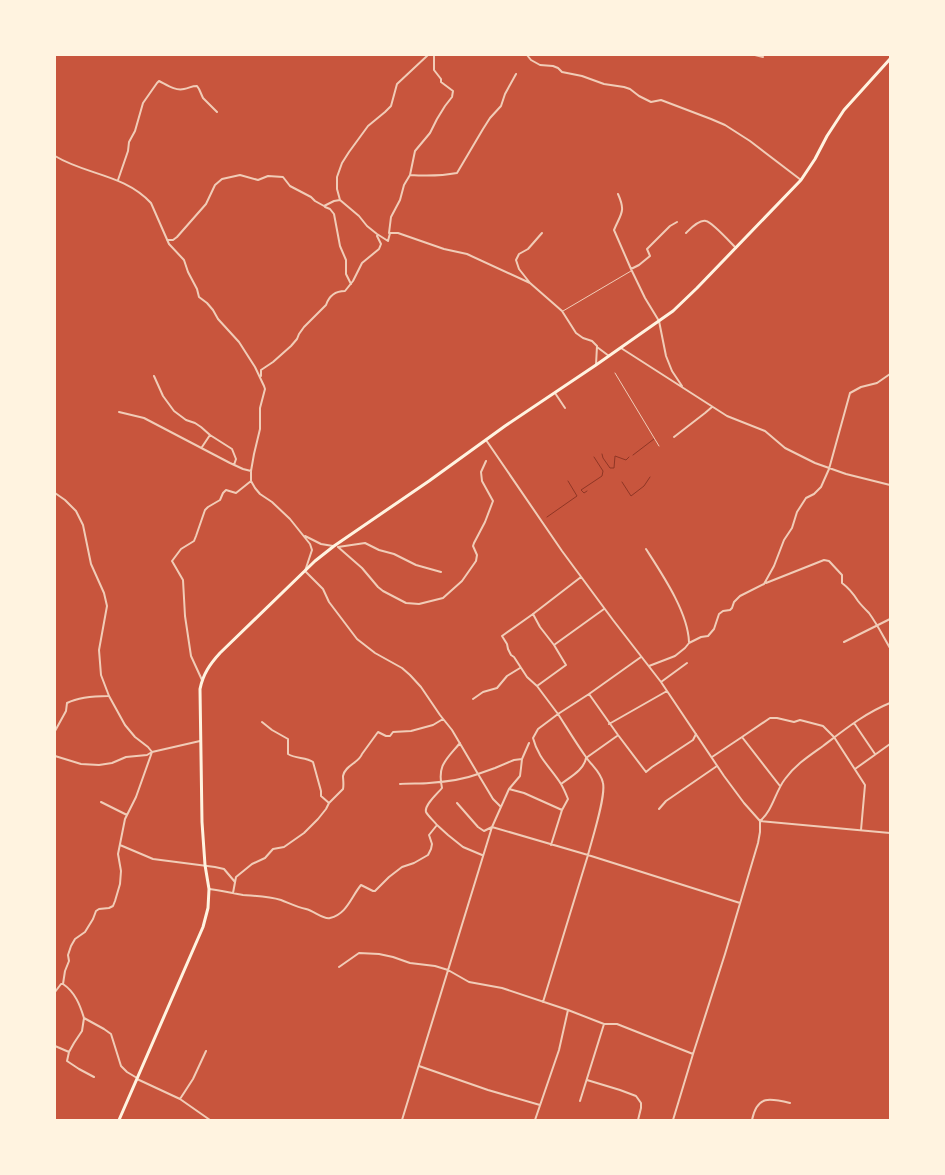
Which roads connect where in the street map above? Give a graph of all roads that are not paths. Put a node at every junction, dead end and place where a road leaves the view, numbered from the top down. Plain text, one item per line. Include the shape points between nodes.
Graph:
1 (428, 55) edge
2 (434, 55) edge
3 (527, 55) edge
4 (755, 55) edge
5 (763, 58) dead end
6 (890, 58) edge
7 (516, 74) dead end
8 (217, 112) dead end
9 (55, 156) edge
10 (410, 175) junction
11 (118, 180) junction
12 (801, 180) junction
13 (618, 194) dead end
14 (340, 200) junction
15 (324, 206) junction
16 (677, 222) dead end
17 (542, 233) dead end
18 (686, 233) dead end
19 (377, 234) junction
20 (167, 240) junction
21 (388, 240) junction
22 (736, 248) junction
23 (632, 270) junction
24 (530, 283) junction
25 (351, 284) junction
26 (562, 311) junction
27 (659, 321) junction
28 (596, 346) junction
29 (621, 348) junction
30 (609, 356) junction
31 (596, 365) junction
32 (615, 373) dead end
33 (890, 374) edge
34 (154, 376) dead end
35 (261, 381) junction
36 (682, 387) junction
37 (555, 393) junction
38 (712, 407) junction
39 (565, 408) dead end
40 (119, 412) dead end
41 (210, 435) junction
42 (674, 437) dead end
43 (486, 440) junction
44 (659, 446) dead end
45 (201, 448) junction
46 (486, 461) dead end
47 (234, 465) junction
48 (829, 468) junction
49 (251, 471) junction
50 (251, 481) junction
51 (890, 485) edge
52 (55, 494) edge
53 (300, 532) junction
54 (336, 547) junction
55 (646, 549) dead end
56 (305, 571) junction
57 (441, 572) dead end
58 (580, 577) junction
59 (764, 584) junction
60 (604, 608) junction
61 (533, 614) junction
62 (890, 619) edge
63 (877, 626) junction
64 (844, 642) dead end
65 (689, 643) junction
66 (554, 645) junction
67 (890, 648) edge
68 (641, 657) junction
69 (687, 663) dead end
70 (648, 667) junction
71 (521, 668) junction
72 (202, 680) junction
73 (661, 682) junction
74 (537, 686) junction
75 (667, 691) junction
76 (589, 694) junction
77 (109, 696) junction
78 (473, 699) dead end
79 (890, 703) edge
80 (558, 714) junction
81 (442, 719) junction
82 (262, 722) dead end
83 (854, 723) junction
84 (609, 724) junction
85 (55, 731) edge
86 (696, 734) junction
87 (618, 735) junction
88 (742, 737) junction
89 (834, 737) junction
90 (200, 741) junction
91 (460, 743) junction
92 (529, 743) dead end
93 (890, 744) edge
94 (152, 752) junction
95 (875, 755) junction
96 (55, 756) edge
97 (712, 757) junction
98 (586, 758) junction
99 (522, 759) junction
100 (717, 766) junction
101 (855, 769) junction
102 (478, 774) junction
103 (441, 781) junction
104 (400, 784) dead end
105 (560, 784) junction
106 (780, 786) junction
107 (509, 790) junction
108 (101, 802) dead end
109 (329, 803) junction
110 (458, 803) dead end
111 (501, 808) junction
112 (659, 809) dead end
113 (562, 810) junction
114 (127, 815) junction
115 (760, 821) junction
116 (437, 825) junction
117 (492, 827) junction
118 (861, 830) junction
119 (890, 833) edge
120 (551, 845) junction
121 (120, 846) junction
122 (483, 855) junction
123 (588, 855) junction
124 (205, 865) junction
125 (234, 882) junction
126 (208, 889) junction
127 (233, 893) junction
128 (740, 903) junction
129 (339, 967) dead end
130 (448, 970) junction
131 (63, 984) junction
132 (55, 992) edge
133 (544, 1002) junction
134 (568, 1010) junction
135 (84, 1018) junction
136 (604, 1024) junction
137 (55, 1046) edge
138 (206, 1051) dead end
139 (69, 1052) junction
140 (693, 1054) junction
141 (418, 1066) junction
142 (94, 1077) dead end
143 (137, 1079) junction
144 (587, 1080) junction
145 (180, 1099) junction
146 (580, 1101) dead end
147 (790, 1104) dead end
148 (540, 1105) junction
149 (890, 1116) edge
150 (119, 1120) edge
151 (210, 1120) edge
152 (402, 1120) edge
153 (536, 1120) edge
154 (638, 1120) edge
155 (673, 1120) edge
156 (752, 1120) edge
157 (890, 1120) edge

1 - 14 street via 397,84 391,106 368,126 349,152 337,177 336,189
2 - 10 street via 434,70 441,82 453,91 452,97 415,151
3 - 12 street via 540,65 624,87 651,102 661,100 711,119 750,141
4 - 5 street
6 - 12 main road via 840,116
7 - 10 street via 502,106 490,118 457,173
8 - 11 street via 203,98 197,86 178,90 159,81 156,83 143,103
9 - 11 street
10 - 21 street via 391,217
11 - 20 street via 151,203
12 - 22 main road
13 - 23 street via 623,210 614,230
14 - 15 street
14 - 19 street
15 - 20 street via 290,186 283,178 230,177 215,185 206,204 177,237
15 - 25 street via 334,214
16 - 23 street via 647,249 650,256
17 - 24 street via 516,260
18 - 22 street via 699,222 707,221
19 - 21 street
19 - 25 street via 381,246 362,263
20 - 35 street via 184,260 199,297 240,342
21 - 24 street via 390,232 398,233 467,254
22 - 27 main road via 684,302
23 - 26 lane
23 - 27 street
24 - 26 street
25 - 35 street via 345,291 332,294 291,346 261,370
26 - 28 street via 576,333
27 - 29 main road
27 - 36 street via 666,356
28 - 30 street
28 - 31 street
29 - 30 main road
29 - 36 street
30 - 31 main road
31 - 37 main road
32 - 44 lane
33 - 48 street via 850,393
34 - 41 street via 174,411
35 - 49 street via 265,389
36 - 38 street
37 - 39 street
37 - 43 main road
38 - 42 street
38 - 48 street via 766,431 785,448
40 - 45 street via 144,418
41 - 45 street
41 - 47 street via 232,450 236,459
43 - 54 main road
43 - 58 street
45 - 47 street
46 - 54 street via 481,472 482,480 493,502 474,543 476,561 462,581 443,598 419,604 406,603 383,591
47 - 49 street
48 - 51 street
48 - 59 street via 821,487 806,498 797,512
49 - 50 street
50 - 53 street via 260,494 290,519
50 - 72 street via 236,493 226,490 220,500 205,510 194,541 181,549 172,561 183,580 191,656
52 - 77 street via 76,511 91,564 104,593 107,606 99,658
53 - 54 street via 321,544
53 - 56 street via 312,550
54 - 56 main road
54 - 57 street via 365,542 416,565
55 - 65 street via 679,607
56 - 72 main road via 220,652
56 - 81 street via 323,589 357,639 410,675
58 - 60 street
58 - 61 street
59 - 63 street via 824,560 829,561 842,575 842,583 856,596
59 - 65 street via 740,596 730,610 719,614 708,636
60 - 66 street
60 - 68 street
61 - 66 street
61 - 71 street via 502,636
62 - 63 street
63 - 64 street
63 - 67 street
65 - 70 street via 676,656
66 - 74 street via 566,665
68 - 70 street
68 - 76 street
69 - 73 street
70 - 73 street
71 - 74 street
71 - 78 street via 507,676 497,688
72 - 90 main road
73 - 75 street
74 - 80 street
75 - 84 street
75 - 86 street
76 - 80 street
76 - 84 street
77 - 85 street via 67,703
77 - 94 street via 125,726
79 - 83 street
80 - 98 street
80 - 105 street via 538,729 533,738 541,758
81 - 91 street
81 - 109 street via 433,725 393,732 390,736 378,732 360,760 351,764 343,774 344,789
82 - 109 street via 288,739 288,754 313,762 321,796
83 - 89 street
83 - 95 street
84 - 87 street
86 - 87 street via 646,772
86 - 97 street
87 - 98 street
88 - 89 street via 770,718 823,726
88 - 97 street
88 - 106 street
89 - 101 street
89 - 106 street via 797,765
90 - 94 street
90 - 124 main road
91 - 102 street
91 - 103 street via 442,765
92 - 99 street
93 - 95 street
94 - 96 street via 100,765 81,764
94 - 114 street
95 - 101 street
97 - 100 street
98 - 105 street via 582,768
98 - 123 street via 603,782
99 - 102 street
99 - 107 street via 520,776
100 - 112 street
100 - 115 street
101 - 118 street via 865,785
102 - 103 street
102 - 111 street
103 - 104 street
103 - 116 street via 442,788 426,808
105 - 113 street via 568,799
106 - 115 street via 767,815
107 - 111 street
107 - 113 street
108 - 114 street
109 - 125 street via 304,833 284,847 273,848
110 - 117 street via 481,830
111 - 117 street
113 - 120 street
114 - 121 street
115 - 118 street
115 - 128 street via 758,843
116 - 122 street via 463,847
116 - 127 street via 429,835 432,844 428,855 402,867 375,891 361,886 343,911 329,919 281,900
117 - 120 street
117 - 122 street
118 - 119 street
120 - 123 street
121 - 124 street via 153,859
121 - 131 street via 120,884 113,906 96,911 85,932 70,946
122 - 130 street
123 - 128 street
123 - 133 street
124 - 125 street via 224,869
124 - 126 main road
125 - 127 street
126 - 127 street
126 - 143 main road via 203,928
128 - 140 street
129 - 130 street via 360,953 379,954
130 - 133 street via 469,982 502,988
130 - 141 street
131 - 132 street
131 - 135 street via 78,1001
133 - 134 street
134 - 136 street
134 - 148 street via 559,1050
135 - 139 street via 82,1031
135 - 143 street via 111,1034 122,1068
136 - 140 street via 617,1024
136 - 144 street
137 - 139 street
138 - 145 street
139 - 142 street via 68,1062
140 - 155 street
141 - 148 street
141 - 152 street
143 - 145 street
143 - 150 main road
144 - 146 street
144 - 154 street via 638,1098 641,1108
145 - 151 street
147 - 156 street via 770,1099 760,1102
148 - 153 street
149 - 157 street

